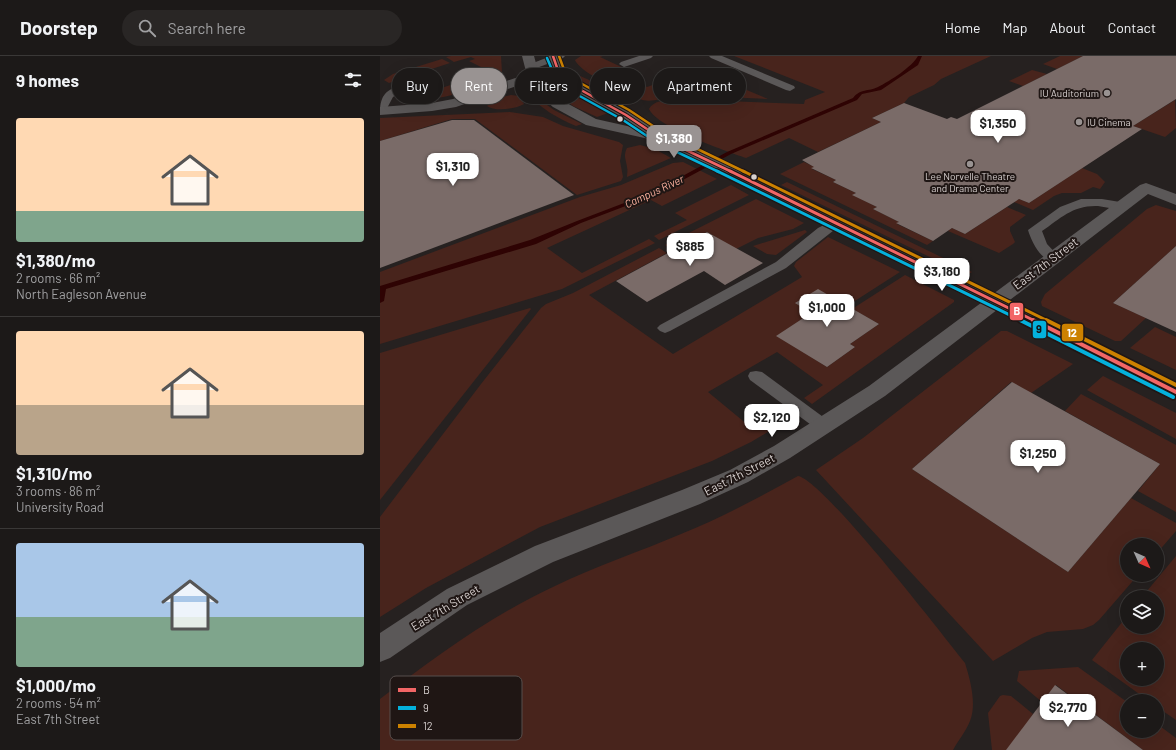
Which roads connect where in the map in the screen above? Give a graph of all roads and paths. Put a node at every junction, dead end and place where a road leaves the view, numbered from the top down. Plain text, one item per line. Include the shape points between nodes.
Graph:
1 (648, 56) edge
2 (714, 56) edge
3 (555, 57) edge
4 (624, 64) dead end
5 (535, 68) edge
6 (515, 77) edge
7 (790, 88) dead end
8 (392, 93) edge
9 (558, 104) edge
10 (380, 110) edge
11 (660, 137) junction
12 (1176, 200) edge
13 (1122, 206) junction
14 (836, 223) junction
15 (1053, 258) junction
16 (996, 301) junction
17 (665, 328) dead end
18 (756, 376) dead end
19 (1176, 392) edge
20 (824, 426) junction
21 (380, 649) edge

1 - 4 lane
2 - 7 lane
3 - 5 lane
3 - 11 street via 561,80 626,115
6 - 10 street via 456,104
8 - 10 lane
9 - 11 street via 591,122
11 - 14 street
12 - 13 street, East 7th Street via 1146,188
13 - 15 street, East 7th Street
13 - 15 lane via 1106,203 1070,206 1035,230 1037,240
14 - 16 street
14 - 17 lane via 823,230 781,265
15 - 16 street, East 7th Street
16 - 19 street
16 - 20 street, East 7th Street via 877,391
18 - 20 lane
20 - 21 street, East 7th Street via 739,476 544,554 486,582 457,597

